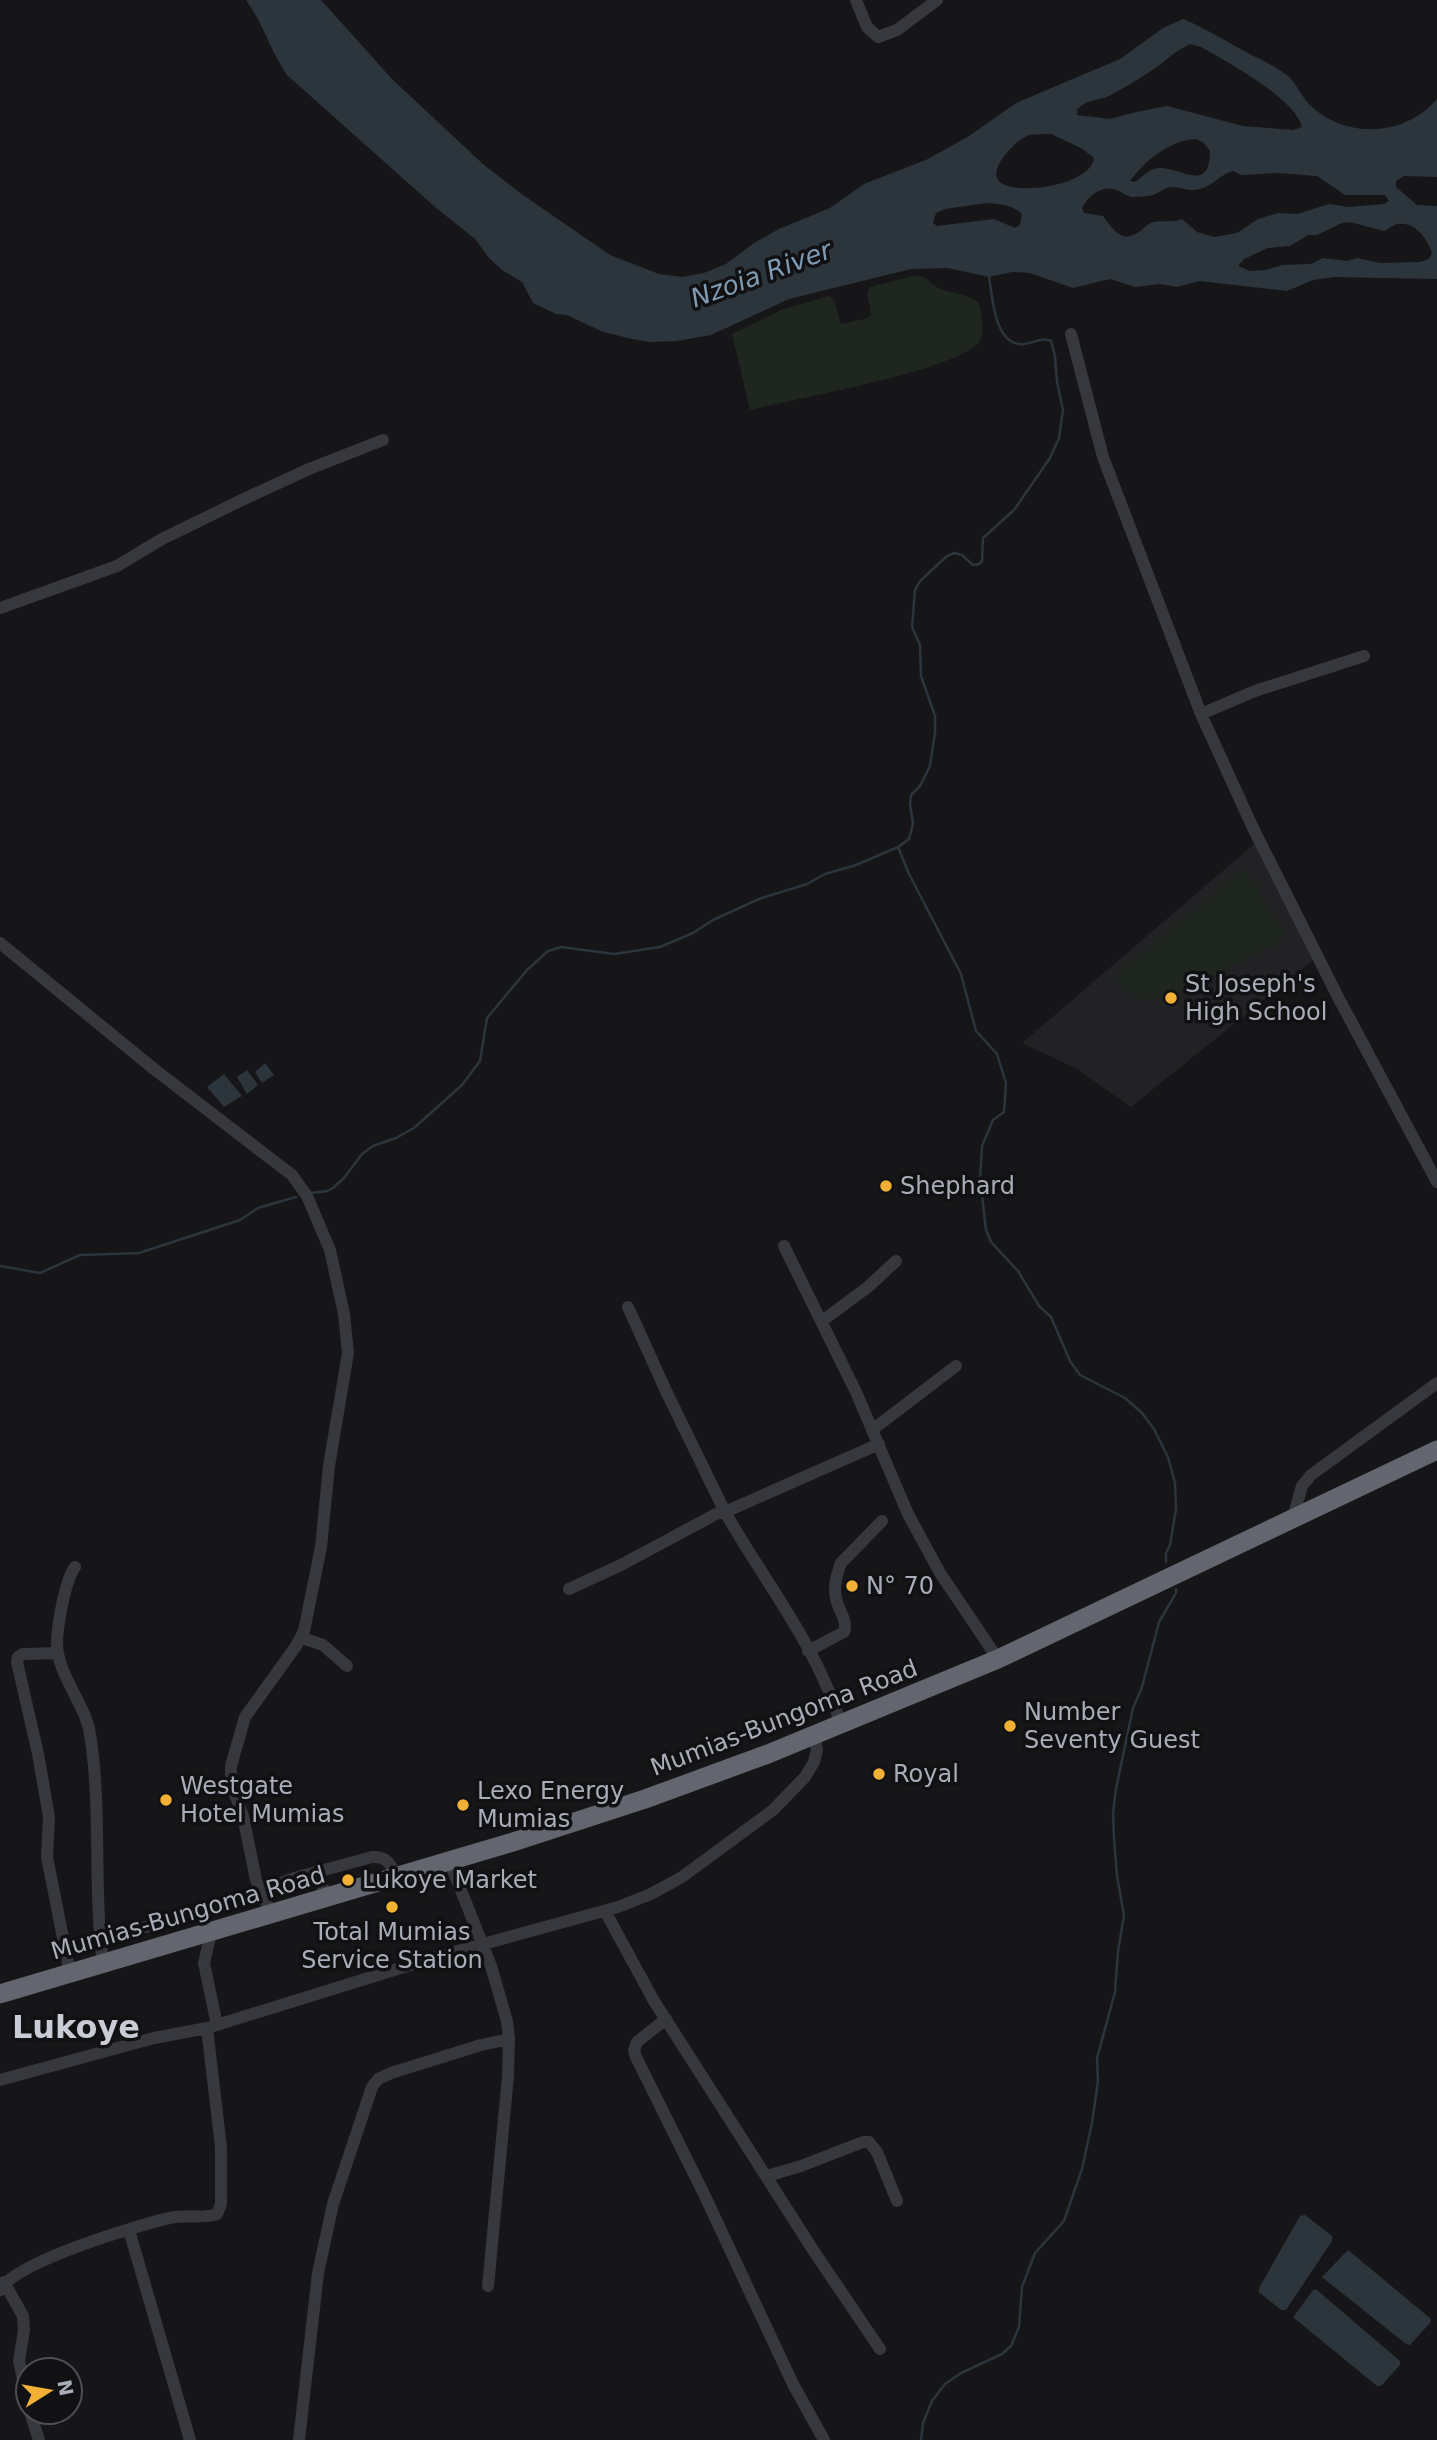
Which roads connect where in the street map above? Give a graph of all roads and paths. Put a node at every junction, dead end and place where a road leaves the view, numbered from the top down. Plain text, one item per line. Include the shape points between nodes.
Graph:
1 (856, 0) edge
2 (937, 0) edge
3 (1071, 334) dead end
4 (383, 440) dead end
5 (0, 608) edge
6 (1364, 656) dead end
7 (1201, 714) junction
8 (0, 943) edge
9 (1437, 1182) edge
10 (783, 1246) dead end
11 (896, 1261) dead end
12 (628, 1307) dead end
13 (822, 1321) junction
14 (957, 1366) dead end
15 (1437, 1383) edge
16 (872, 1430) junction
17 (879, 1444) junction
18 (1437, 1450) edge
19 (725, 1512) junction
20 (1293, 1517) junction
21 (882, 1521) dead end
22 (75, 1567) dead end
23 (569, 1589) dead end
24 (302, 1638) junction
25 (808, 1651) junction
26 (58, 1653) junction
27 (998, 1659) junction
28 (347, 1666) dead end
29 (841, 1725) junction
30 (814, 1736) junction
31 (449, 1860) junction
32 (317, 1871) junction
33 (397, 1877) junction
34 (254, 1894) junction
35 (327, 1898) junction
36 (211, 1909) junction
37 (605, 1911) junction
38 (181, 1917) junction
39 (264, 1917) junction
40 (142, 1928) junction
41 (214, 1932) junction
42 (100, 1939) junction
43 (186, 1940) junction
44 (481, 1946) junction
45 (66, 1949) junction
46 (147, 1951) junction
47 (103, 1964) junction
48 (70, 1973) junction
49 (0, 1994) edge
50 (666, 2019) junction
51 (212, 2026) junction
52 (509, 2039) junction
53 (0, 2080) edge
54 (766, 2176) junction
55 (897, 2201) dead end
56 (130, 2230) junction
57 (2, 2286) edge
58 (488, 2286) dead end
59 (880, 2349) dead end
60 (18, 2356) edge
61 (190, 2440) edge
62 (299, 2440) edge
63 (824, 2440) edge

1 - 2 street via 867,27 878,37 897,30
3 - 7 street via 1103,457
4 - 5 street via 225,508 117,566
6 - 7 street via 1255,691
7 - 9 street via 1339,999
8 - 24 street via 292,1175 307,1195 330,1250 348,1353 321,1546
10 - 13 street
11 - 13 street
12 - 19 street
13 - 16 street
14 - 16 street
15 - 20 street via 1311,1475 1302,1486
16 - 17 street
17 - 19 street
17 - 27 street via 933,1562
18 - 20 highway, Mumias-Bungoma Road
19 - 23 street
19 - 25 street
20 - 27 highway, Mumias-Bungoma Road
21 - 25 street via 838,1571 836,1599 845,1629
22 - 26 street via 67,1581
24 - 28 street via 323,1645
24 - 34 street via 245,1717 231,1766
25 - 29 street
26 - 42 street via 90,1733
26 - 45 street via 23,1654 17,1662 49,1817 47,1857
27 - 29 highway, Mumias-Bungoma Road
29 - 30 highway, Mumias-Bungoma Road
30 - 31 highway, Mumias-Bungoma Road via 645,1799
30 - 37 street via 814,1762 773,1810 682,1877
31 - 33 highway, Mumias-Bungoma Road
31 - 44 street
32 - 33 street via 382,1857
32 - 34 street
32 - 35 street
33 - 35 highway, Mumias-Bungoma Road
34 - 36 street
34 - 39 street
35 - 39 highway, Mumias-Bungoma Road
36 - 38 street
36 - 41 street
37 - 44 street
37 - 50 street
38 - 40 street
38 - 43 street
39 - 41 highway, Mumias-Bungoma Road
40 - 42 street
40 - 46 street
41 - 43 highway, Mumias-Bungoma Road
41 - 51 street via 204,1963
42 - 45 street
42 - 47 street
43 - 46 highway, Mumias-Bungoma Road
44 - 51 street
44 - 52 street
45 - 48 street
46 - 47 highway, Mumias-Bungoma Road
47 - 48 highway, Mumias-Bungoma Road
48 - 49 highway, Mumias-Bungoma Road
50 - 54 street
50 - 63 street via 637,2042 636,2057
51 - 53 street
51 - 56 street via 221,2147 220,2210 215,2216 184,2216
52 - 58 street
52 - 62 street via 425,2061 374,2083 333,2204 318,2273
54 - 55 street via 869,2141
54 - 59 street
56 - 57 street via 41,2261
56 - 61 street
57 - 60 street via 24,2322

